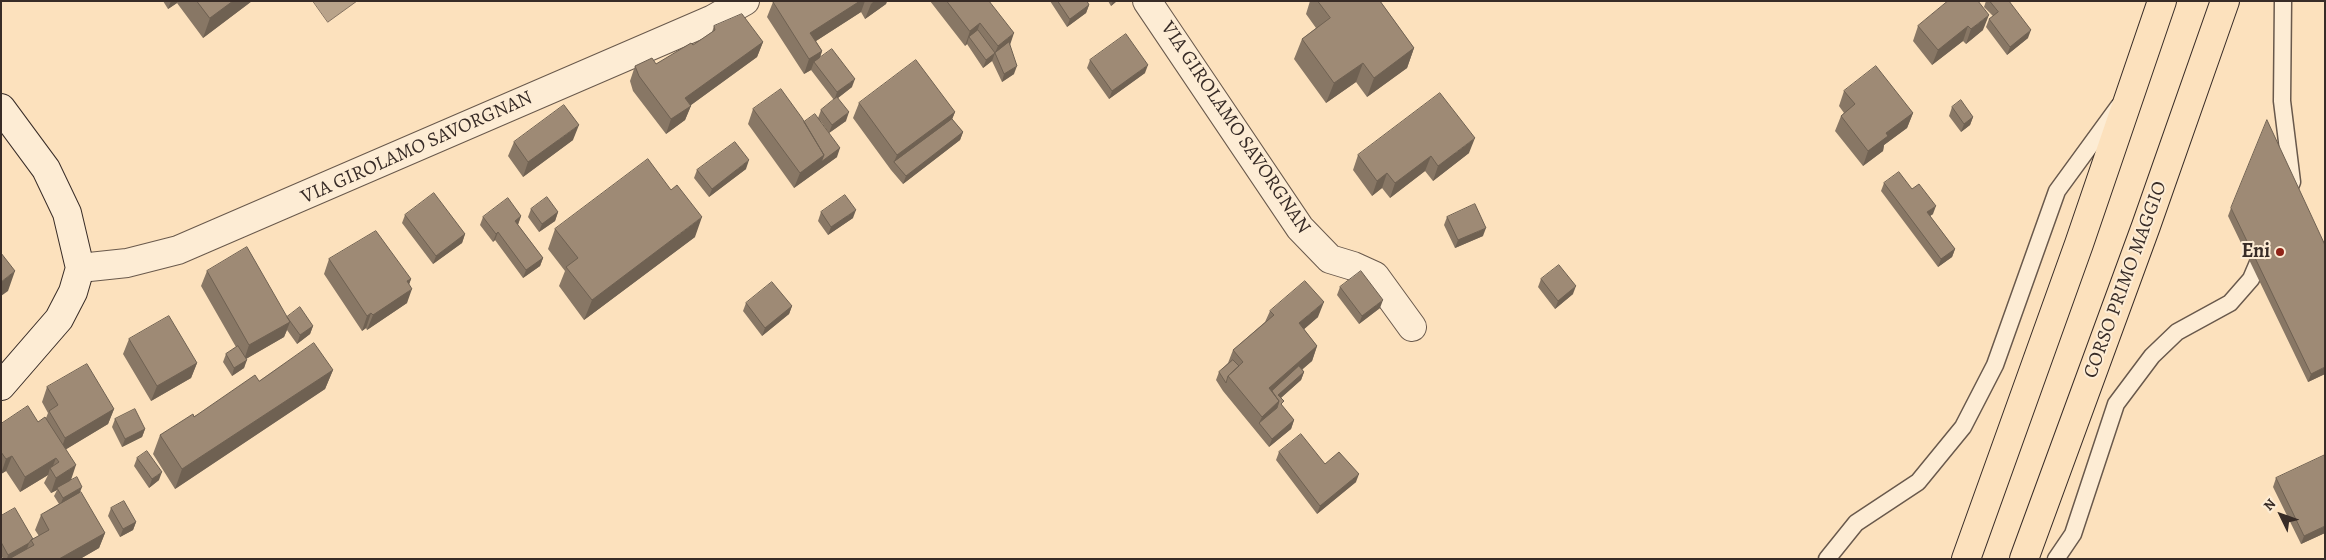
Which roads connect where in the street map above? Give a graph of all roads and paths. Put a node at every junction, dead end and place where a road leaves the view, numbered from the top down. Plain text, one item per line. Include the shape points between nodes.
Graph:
1 (745, 1) edge
2 (1147, 1) edge
3 (2162, 1) edge
4 (2225, 1) edge
5 (2282, 1) edge
6 (2130, 90) junction
7 (1, 108) edge
8 (2281, 209) edge
9 (2270, 235) edge
10 (80, 268) junction
11 (1412, 327) dead end
12 (1, 386) edge
13 (1827, 559) edge
14 (1966, 559) edge
15 (2024, 559) edge
16 (2056, 559) edge

1 - 10 street, VIA GIROLAMO SAVORGNAN via 713,19 178,250 127,263
2 - 11 street, VIA GIROLAMO SAVORGNAN via 1300,228 1330,259 1375,276
3 - 6 highway
4 - 15 highway, CORSO PRIMO MAGGIO
5 - 8 lane via 2282,102 2292,182
6 - 13 lane via 2057,191 1995,365 1963,427 1918,482 1856,523
6 - 14 highway via 2079,244
7 - 10 street via 46,169 67,213
9 - 16 lane via 2251,279 2230,303 2177,332 2152,356 2116,404 2073,534
10 - 12 street via 73,292 59,319

